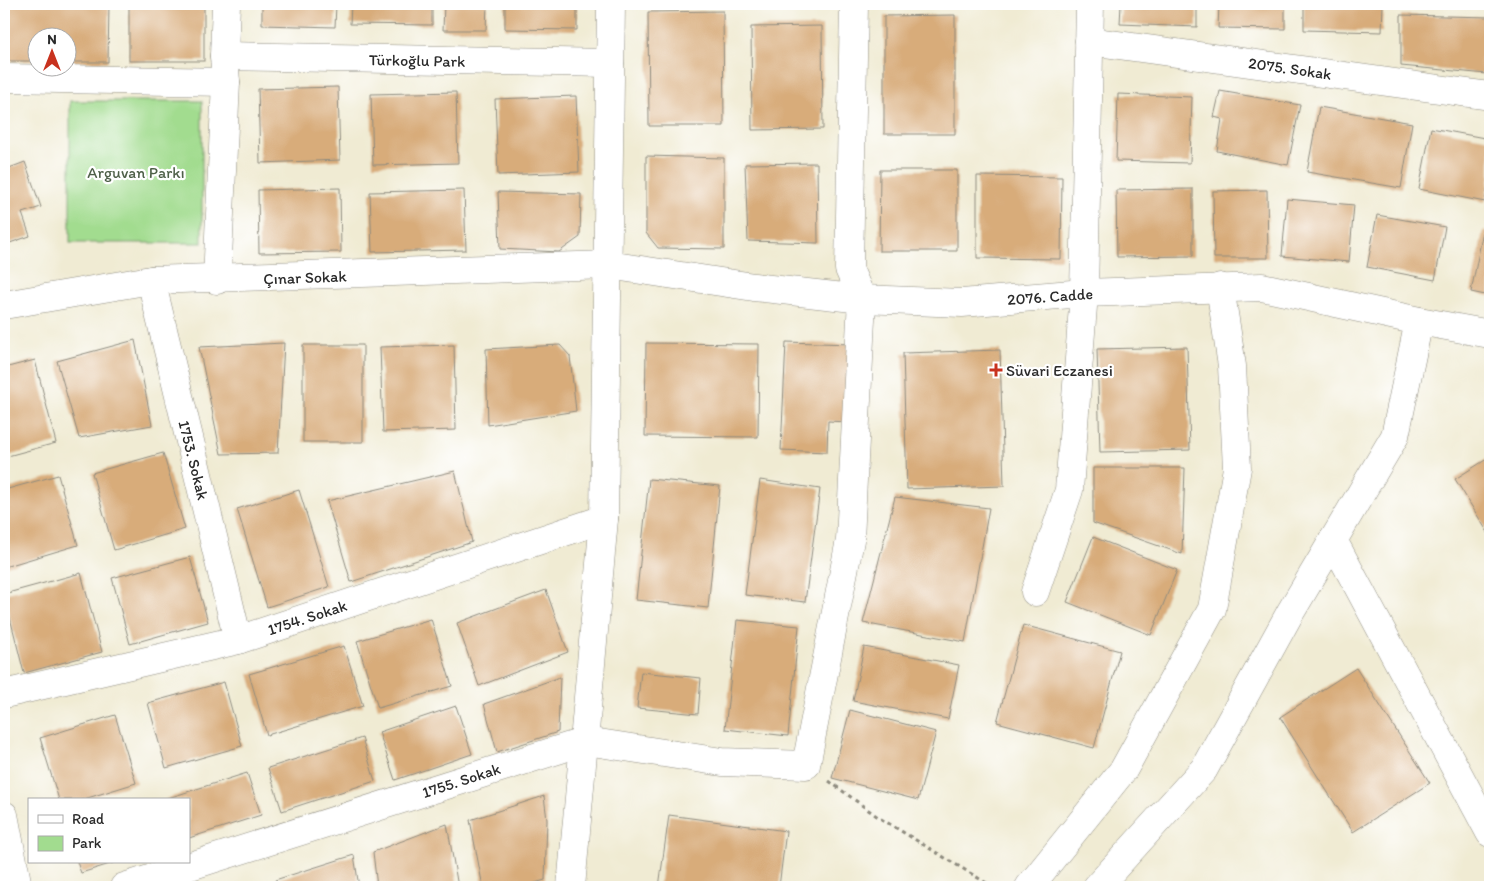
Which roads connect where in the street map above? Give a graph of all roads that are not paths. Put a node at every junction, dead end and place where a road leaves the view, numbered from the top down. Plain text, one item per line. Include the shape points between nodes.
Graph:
1 (226, 4) edge
2 (611, 4) edge
3 (854, 4) edge
4 (1090, 4) edge
5 (1089, 41) junction
6 (610, 63) junction
7 (225, 69) junction
8 (4, 78) edge
9 (1490, 96) edge
10 (608, 266) junction
11 (150, 280) junction
12 (216, 280) junction
13 (1220, 287) junction
14 (1084, 293) junction
15 (862, 299) junction
16 (4, 305) edge
17 (1419, 321) junction
18 (1490, 334) edge
19 (604, 519) junction
20 (1333, 540) junction
21 (1035, 592) dead end
22 (238, 640) junction
23 (4, 694) edge
24 (586, 741) junction
25 (4, 815) edge
26 (1490, 833) edge
27 (18, 887) edge
28 (124, 887) edge
29 (571, 887) edge
30 (1029, 887) edge
31 (1097, 887) edge

1 - 7 street
2 - 6 street
3 - 15 street via 849,269
4 - 5 street
5 - 9 street, 2075. Sokak
5 - 14 street
6 - 7 street, Türkoğlu Park
6 - 10 street
7 - 8 street, Türkoğlu Park
7 - 12 street
10 - 12 street, Çınar Sokak
10 - 15 street, 2076. Cadde
10 - 19 street
11 - 12 street, Çınar Sokak
11 - 16 street, Çınar Sokak
11 - 22 street, 1753. Sokak
13 - 14 street, 2076. Cadde
13 - 17 street, 2076. Cadde via 1262,287
13 - 30 street via 1232,366 1237,468 1212,610 1124,769
14 - 15 street, 2076. Cadde via 962,303
14 - 21 street via 1070,490
15 - 24 street, 1755. Sokak via 850,540 806,765 722,762
17 - 18 street, 2076. Cadde
17 - 20 street via 1395,436
19 - 22 street, 1754. Sokak
19 - 24 street
20 - 26 street
20 - 31 street via 1204,769
22 - 23 street, 1754. Sokak
24 - 28 street, 1755. Sokak
24 - 29 street
25 - 27 street

